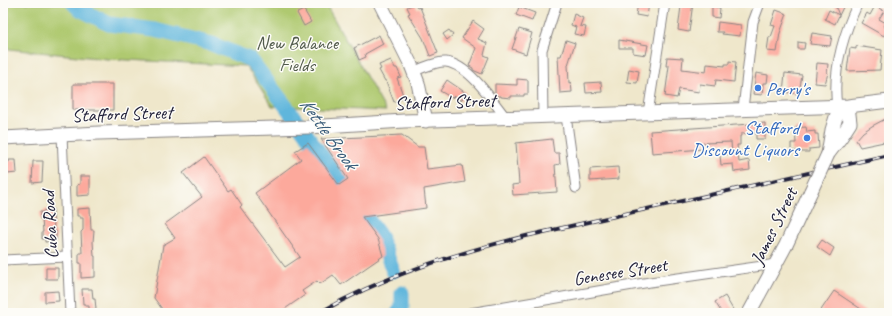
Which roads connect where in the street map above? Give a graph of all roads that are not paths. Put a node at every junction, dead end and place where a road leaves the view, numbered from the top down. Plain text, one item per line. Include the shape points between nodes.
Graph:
1 (380, 3) edge
2 (557, 3) edge
3 (665, 3) edge
4 (760, 3) edge
5 (858, 3) edge
6 (414, 72) junction
7 (889, 101) edge
8 (842, 106) junction
9 (743, 109) junction
10 (648, 112) junction
11 (566, 116) junction
12 (543, 117) junction
13 (506, 118) junction
14 (426, 121) junction
15 (62, 135) junction
16 (3, 138) edge
17 (576, 188) dead end
18 (68, 257) junction
19 (3, 260) edge
20 (776, 264) junction
21 (70, 313) edge
22 (470, 313) edge
23 (749, 313) edge

1 - 6 main road
2 - 12 street via 542,50
3 - 10 street
4 - 9 street via 753,22
5 - 8 street via 839,54 835,93
6 - 13 street via 438,63 455,65 484,90
6 - 14 main road
7 - 8 main road, Stafford Street
8 - 9 main road, Stafford Street
8 - 20 main road, James Street, bridge via 850,122 828,154
9 - 10 main road, Stafford Street
10 - 11 main road, Stafford Street
11 - 12 main road, Stafford Street
11 - 17 street
12 - 13 main road, Stafford Street
13 - 14 main road, Stafford Street
14 - 15 main road, Stafford Street
15 - 16 main road, Stafford Street
15 - 18 street, Cuba Road
18 - 19 street
18 - 21 street, Cuba Road
20 - 22 street, Genesee Street via 650,282
20 - 23 main road, James Street

